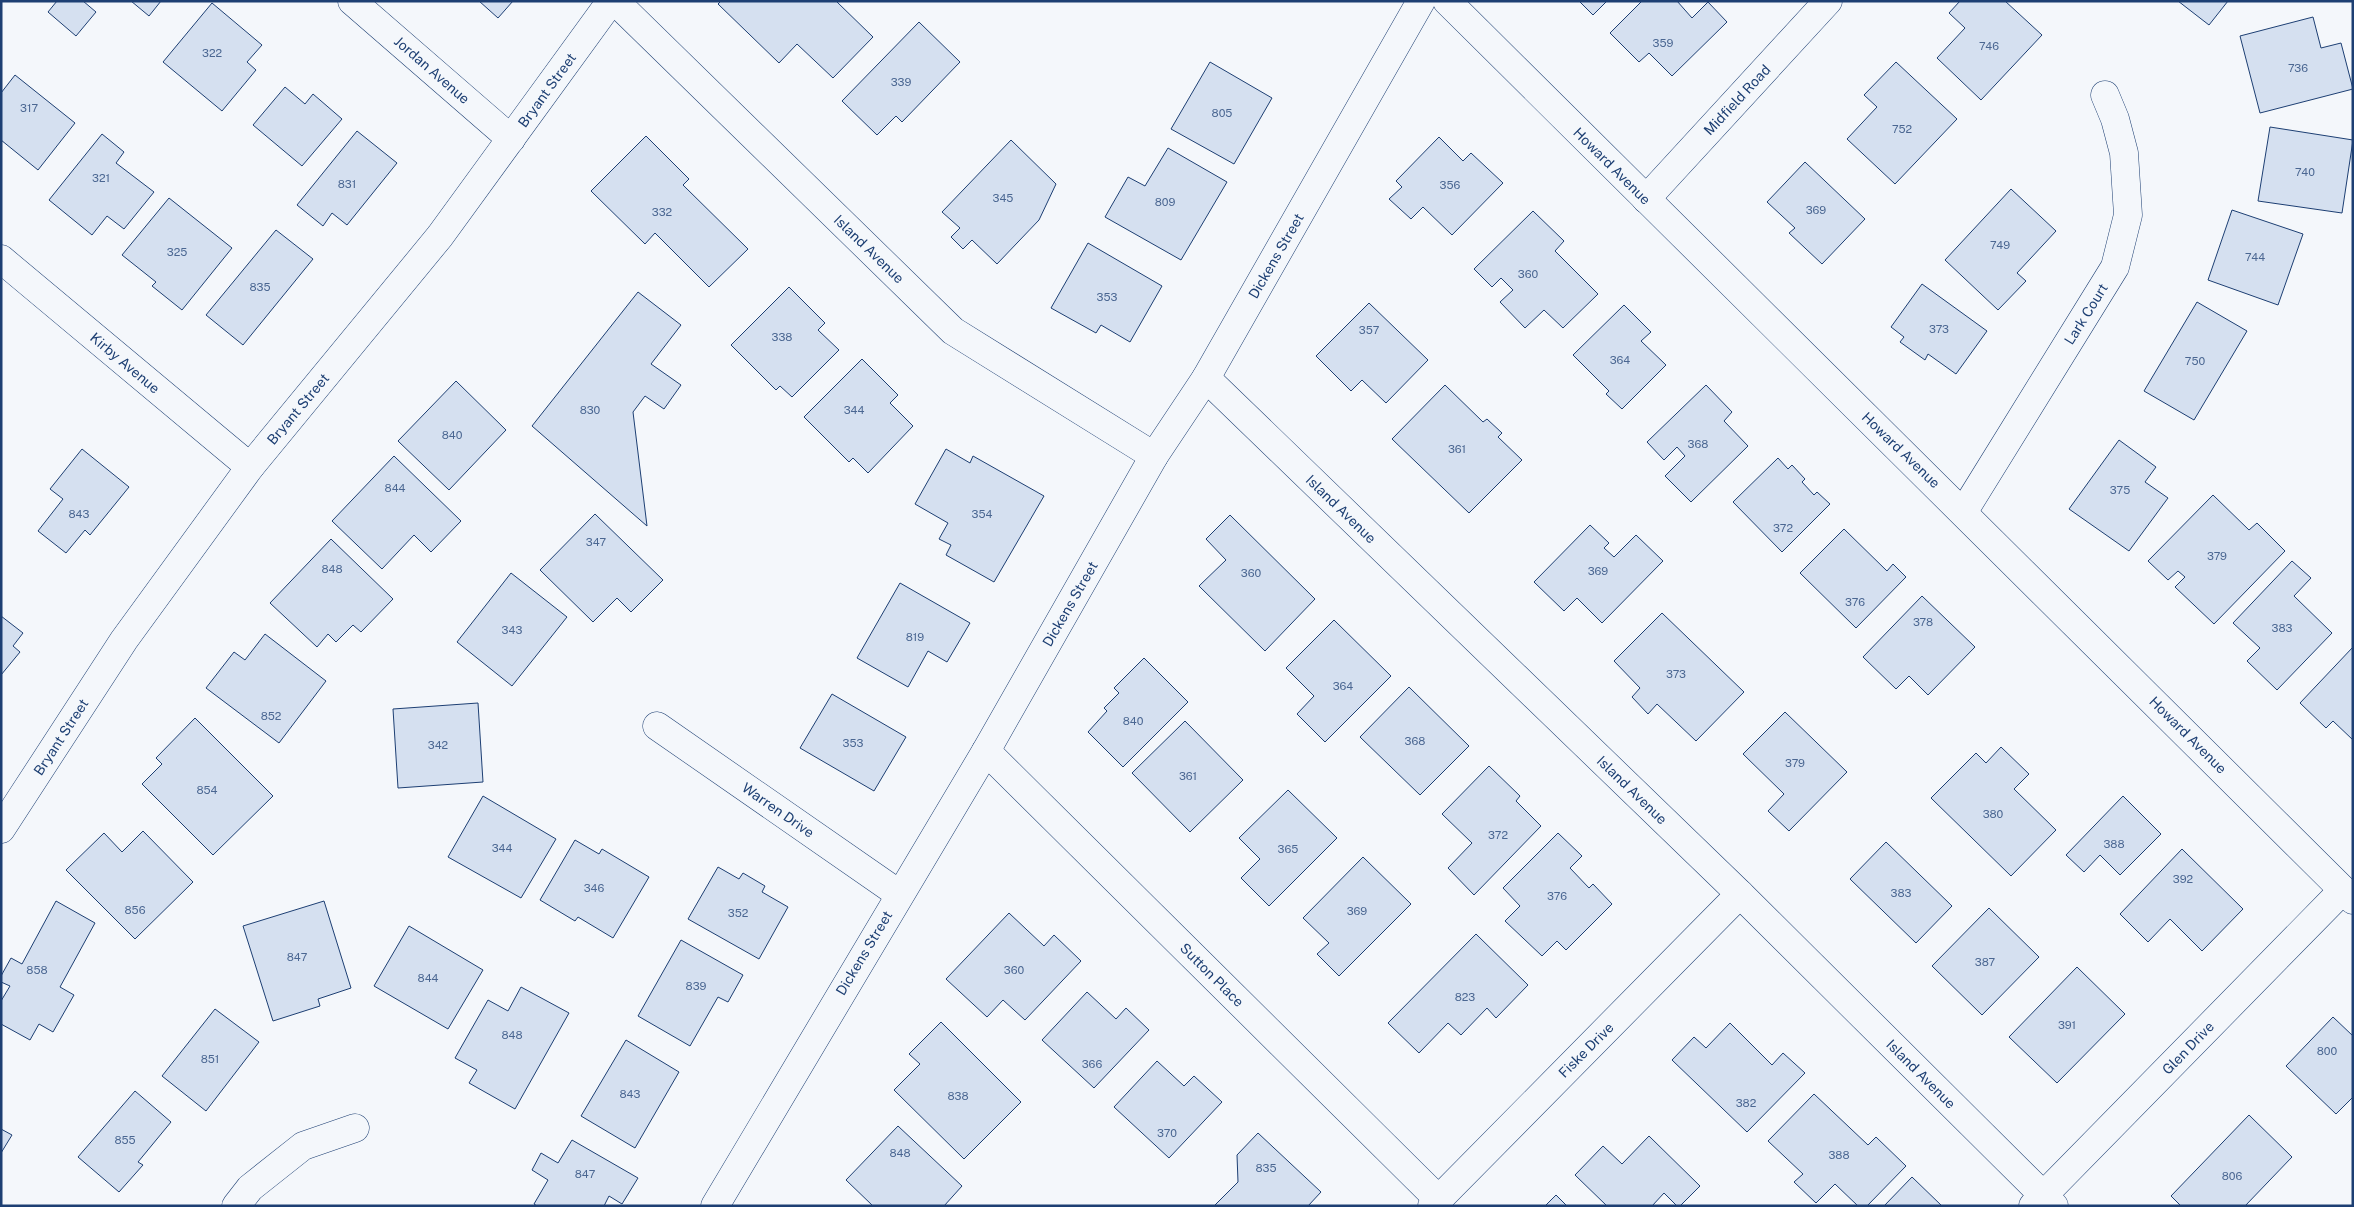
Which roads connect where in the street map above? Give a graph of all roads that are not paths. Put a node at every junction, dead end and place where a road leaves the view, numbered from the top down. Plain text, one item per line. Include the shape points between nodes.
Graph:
1 (352, 1) edge
2 (611, 1) edge
3 (615, 1) edge
4 (1421, 1) edge
5 (1448, 1) edge
6 (1828, 1) edge
7 (2105, 96) dead end
8 (511, 140) junction
9 (1646, 199) junction
10 (1, 259) edge
11 (1206, 378) junction
12 (1154, 456) junction
13 (250, 467) junction
14 (1964, 511) junction
15 (657, 726) dead end
16 (986, 751) junction
17 (4, 820) edge
18 (899, 894) junction
19 (1740, 894) junction
20 (2348, 895) edge
21 (356, 1128) dead end
22 (1435, 1202) edge
23 (2044, 1202) edge
24 (236, 1206) edge
25 (715, 1206) edge

1 - 8 street, Jordan Avenue
2 - 8 street, Bryant Street
3 - 12 street, Island Avenue via 953,331
4 - 11 street, Dickens Street
5 - 9 street, Howard Avenue
6 - 9 street, Midfield Road
7 - 14 street, Lark Court via 2124,153 2128,215 2116,266
8 - 13 street, Bryant Street via 440,236
9 - 14 street, Howard Avenue
10 - 13 street, Kirby Avenue
11 - 12 street, Dickens Street
11 - 19 street, Island Avenue
12 - 16 street, Dickens Street
13 - 17 street, Bryant Street via 124,640
14 - 20 street, Howard Avenue
15 - 18 street, Warren Drive
16 - 18 street, Dickens Street
16 - 22 street, Sutton Place
18 - 25 street, Dickens Street
19 - 22 street, Fiske Drive
19 - 23 street, Island Avenue
20 - 23 street, Glen Drive
21 - 24 street via 303,1146 250,1188

